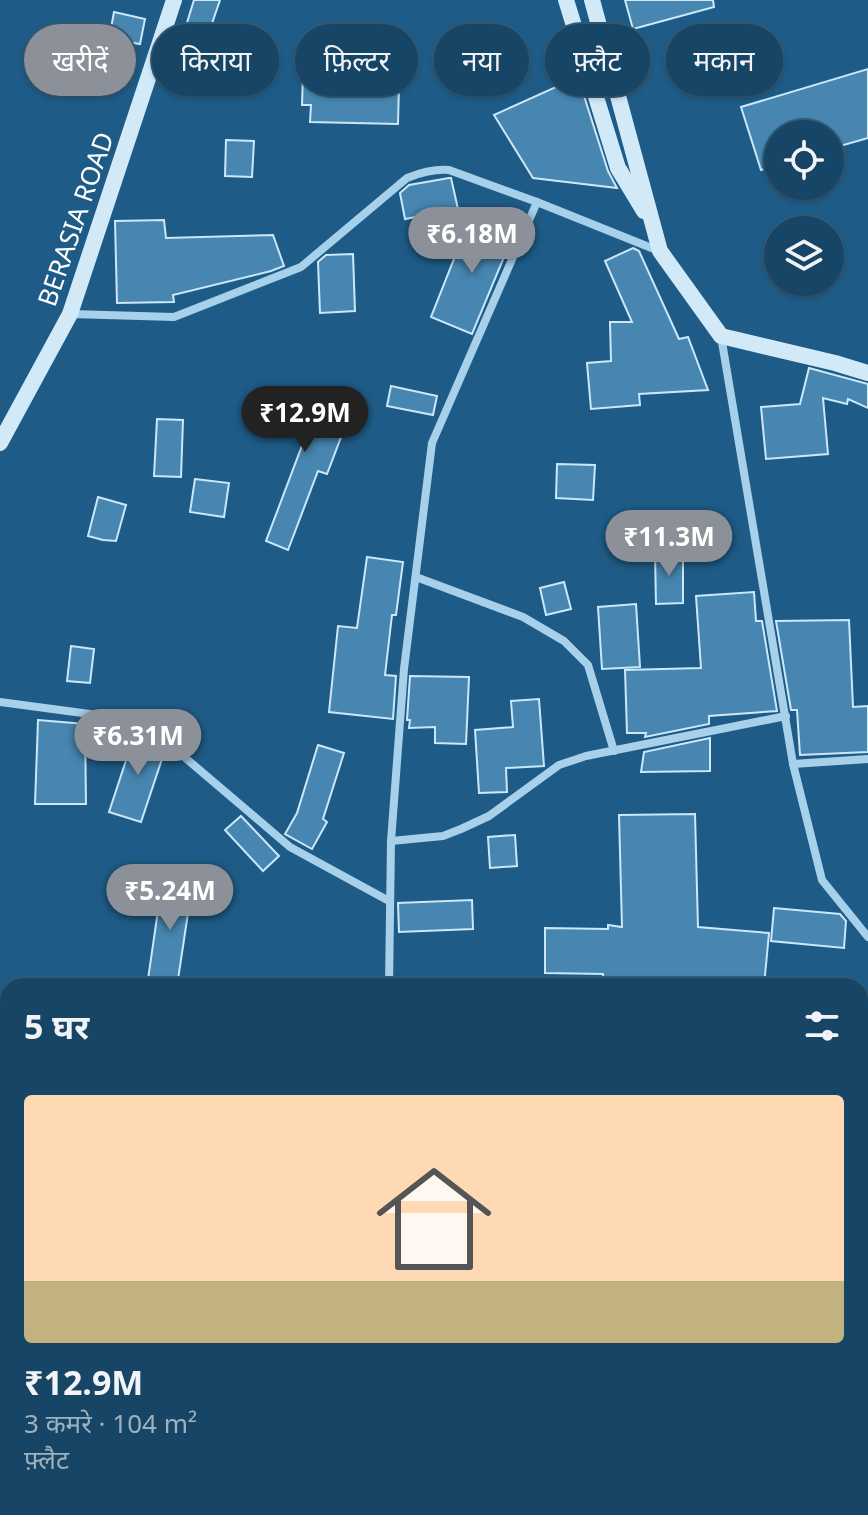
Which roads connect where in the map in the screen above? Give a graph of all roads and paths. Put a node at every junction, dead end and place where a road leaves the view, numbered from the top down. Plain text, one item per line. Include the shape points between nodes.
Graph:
1 (174, 0) edge
2 (566, 0) edge
3 (592, 0) edge
4 (537, 202) junction
5 (652, 223) junction
6 (660, 251) junction
7 (70, 314) junction
8 (721, 336) junction
9 (868, 373) edge
10 (0, 443) edge
11 (416, 577) junction
12 (0, 702) edge
13 (786, 716) junction
14 (614, 751) junction
15 (868, 759) edge
16 (793, 764) junction
17 (391, 841) junction
18 (389, 901) junction
19 (868, 937) edge
20 (389, 978) edge

1 - 7 street, BERASIA ROAD
2 - 5 street via 618,168
3 - 5 street
4 - 6 street
4 - 7 street via 449,170 421,172 301,267 174,317
4 - 11 street via 432,443
5 - 6 street
6 - 8 street
7 - 10 street, BERASIA ROAD
8 - 9 street
8 - 13 street
11 - 14 street via 523,617 564,641 588,665
11 - 17 street
12 - 18 street via 142,721 290,847
13 - 14 street
13 - 16 street
14 - 17 street via 559,765 489,816 461,829
15 - 16 street
16 - 19 street via 822,880
17 - 18 street
18 - 20 street

